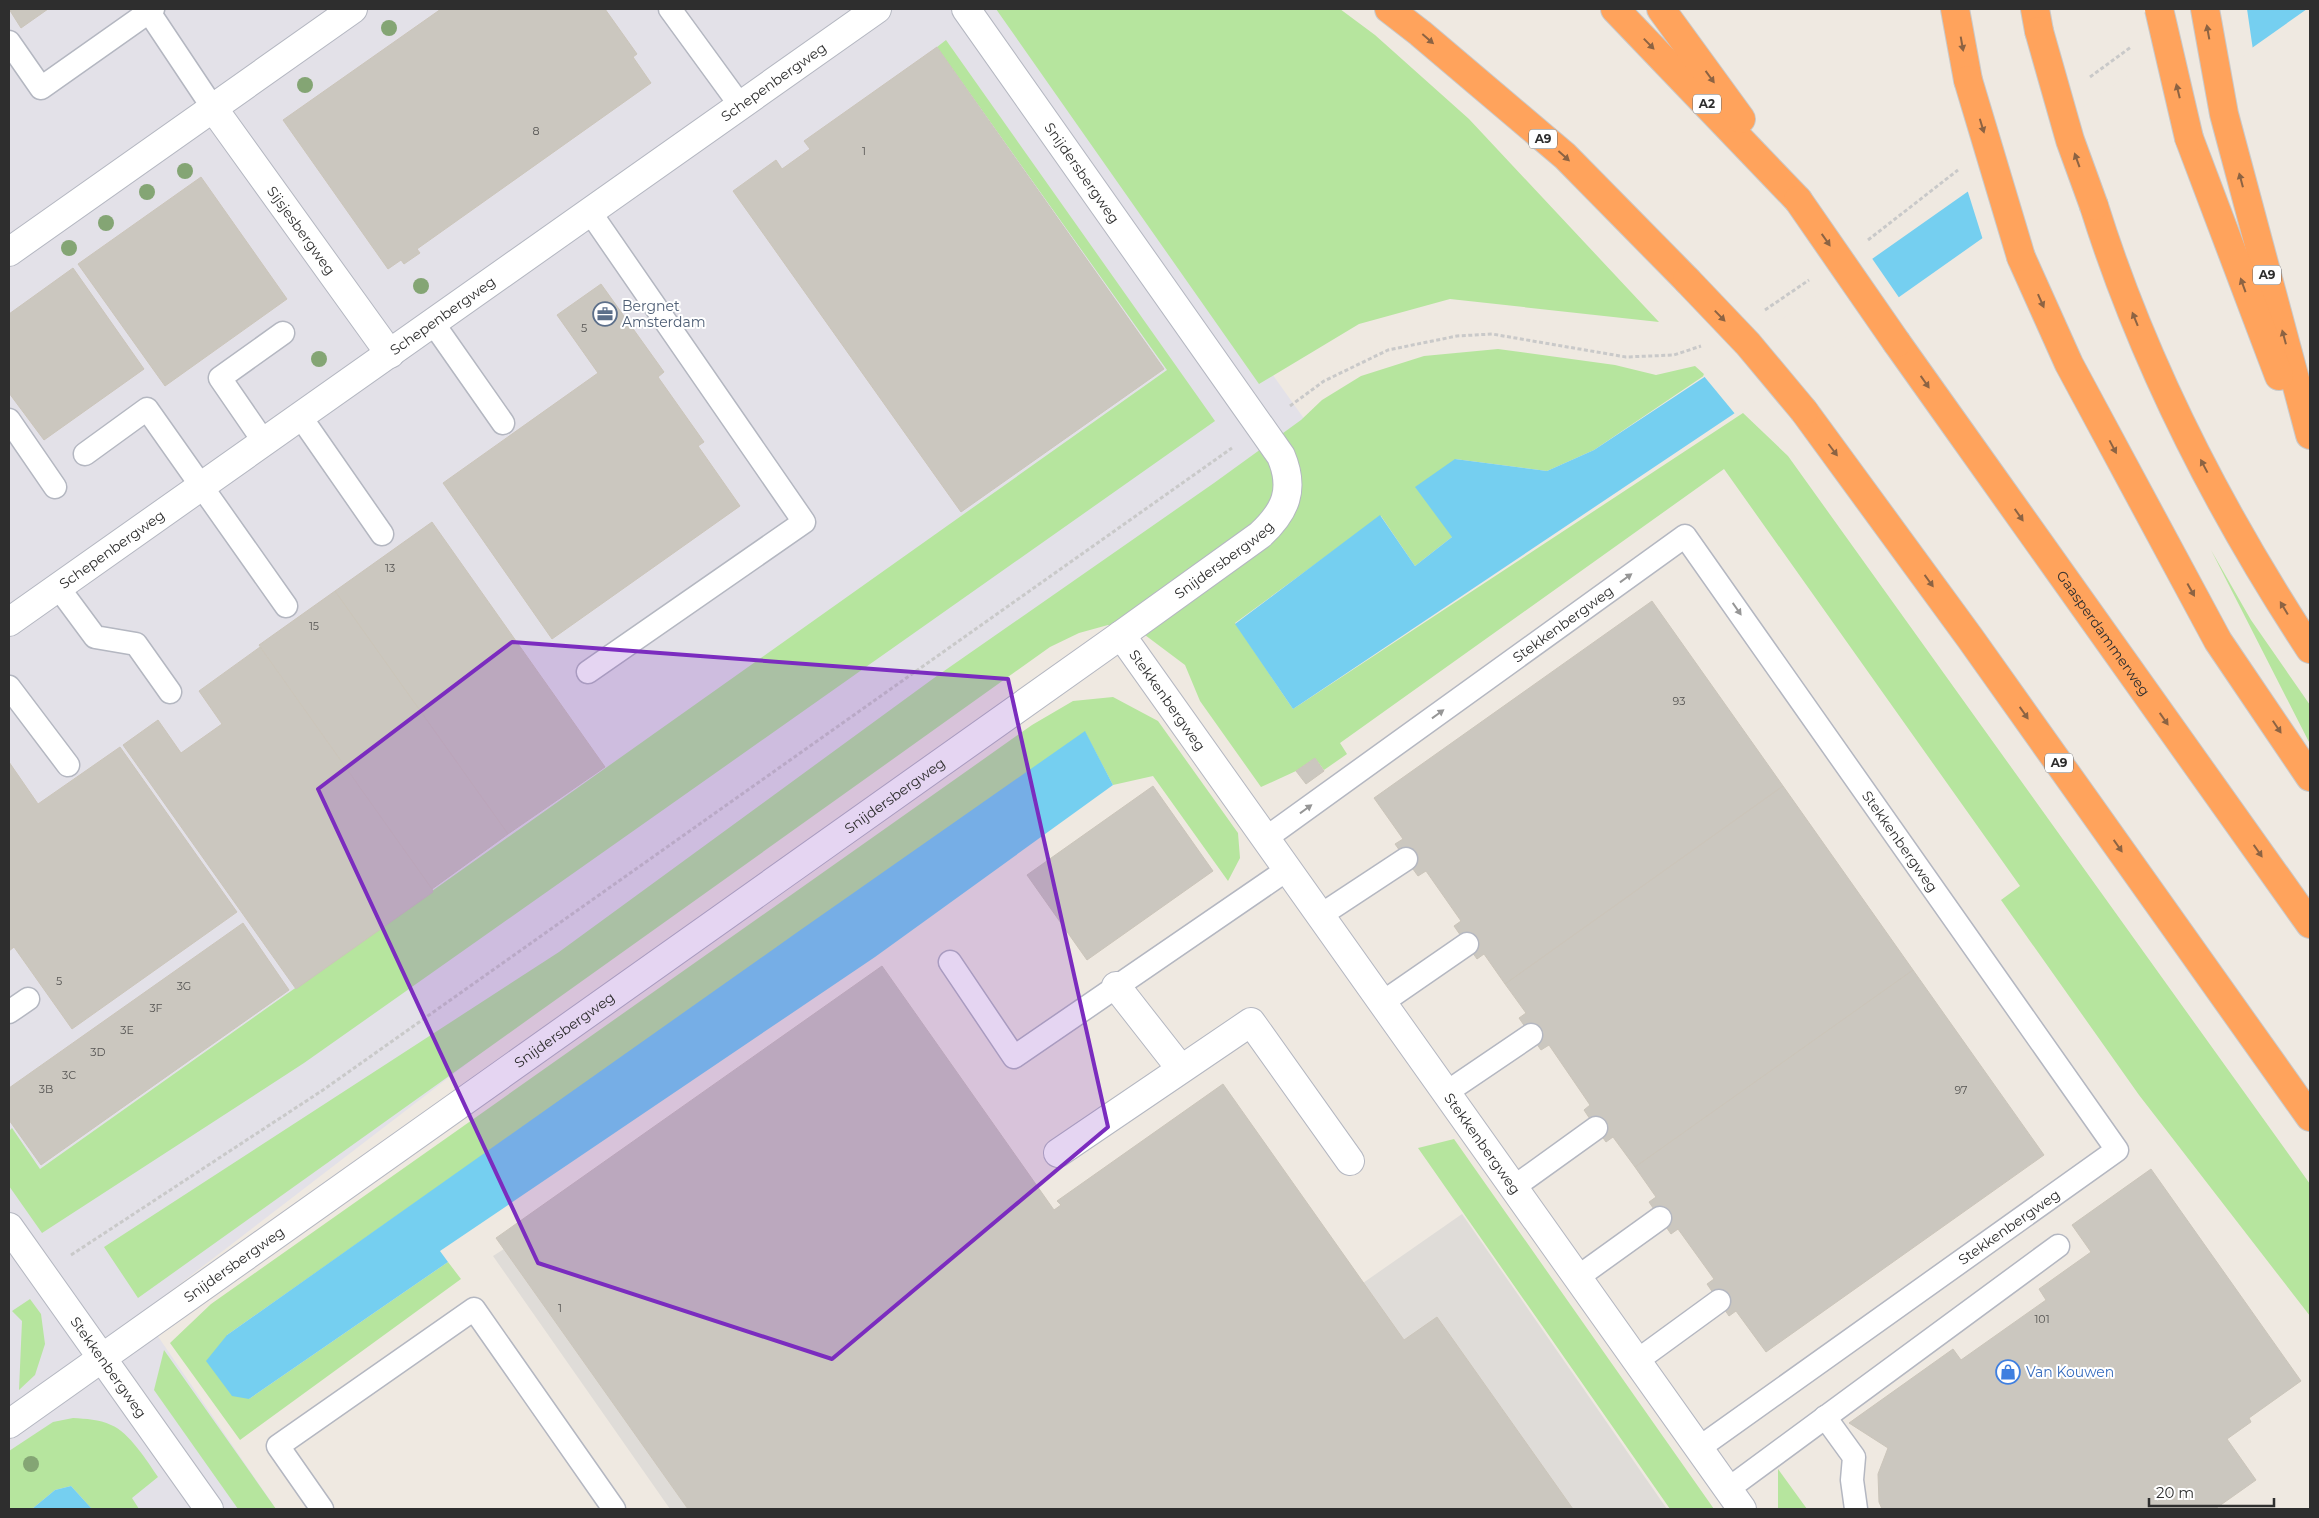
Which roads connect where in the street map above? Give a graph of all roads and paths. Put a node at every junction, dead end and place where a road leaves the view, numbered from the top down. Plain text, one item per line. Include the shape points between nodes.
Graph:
1 (353, 9) edge
2 (670, 9) edge
3 (877, 9) edge
4 (966, 9) edge
5 (1389, 9) edge
6 (1615, 9) edge
7 (1661, 9) edge
8 (1955, 9) edge
9 (2159, 9) edge
10 (2205, 9) edge
11 (151, 10) edge
12 (2037, 20) edge
13 (9, 42) edge
14 (2137, 43) dead end
15 (2082, 82) dead end
16 (740, 106) junction
17 (214, 108) junction
18 (1963, 167) dead end
19 (1798, 200) junction
20 (590, 212) junction
21 (1868, 241) dead end
22 (9, 252) edge
23 (1811, 279) dead end
24 (1762, 312) dead end
25 (433, 323) junction
26 (283, 333) dead end
27 (1702, 346) dead end
28 (390, 354) junction
29 (300, 416) junction
30 (9, 420) edge
31 (503, 423) dead end
32 (1262, 427) junction
33 (2310, 435) edge
34 (264, 442) junction
35 (2310, 442) edge
36 (85, 454) dead end
37 (55, 486) dead end
38 (202, 486) junction
39 (382, 534) dead end
40 (58, 587) junction
41 (286, 606) dead end
42 (9, 621) edge
43 (1121, 635) junction
44 (2310, 649) edge
45 (588, 672) dead end
46 (9, 687) edge
47 (170, 692) dead end
48 (68, 765) dead end
49 (2310, 777) edge
50 (1266, 838) junction
51 (1406, 859) dead end
52 (1288, 868) junction
53 (1321, 915) junction
54 (2310, 924) edge
55 (1467, 944) dead end
56 (950, 962) dead end
57 (1116, 986) junction
58 (28, 999) dead end
59 (1383, 1002) junction
60 (9, 1012) edge
61 (1531, 1035) dead end
62 (1181, 1069) junction
63 (1447, 1092) junction
64 (2310, 1117) edge
65 (1596, 1128) dead end
66 (1058, 1153) dead end
67 (1350, 1161) dead end
68 (1514, 1187) junction
69 (1660, 1218) dead end
70 (9, 1227) edge
71 (2058, 1246) dead end
72 (42, 1274) junction
73 (1578, 1277) junction
74 (1719, 1301) dead end
75 (102, 1358) junction
76 (1638, 1360) junction
77 (1825, 1417) junction
78 (9, 1424) edge
79 (1699, 1448) junction
80 (1735, 1499) edge
81 (209, 1509) edge
82 (322, 1509) edge
83 (614, 1509) edge
84 (1856, 1509) edge

1 - 17 street
2 - 16 lane
3 - 16 street, Schepenbergweg
4 - 32 street, Snijdersbergweg
5 -> 64 highway, A9, bridge via 1565,156 1748,344 1804,411
6 -> 19 highway, A2
7 -> 19 highway
8 -> 49 highway, bridge via 1968,80 2022,257 2069,364 2218,641
35 -> 9 highway, A9, bridge via 2279,377 2189,138
33 -> 10 highway, A9 via 2224,114
11 - 13 lane via 41,88
11 - 17 lane
44 -> 12 highway, bridge via 2228,511 2156,372 2109,255 2070,140
14 - 15 path
16 - 20 street, Schepenbergweg
17 - 22 street
17 - 28 street, Sijsjesbergweg
18 - 21 path
19 -> 54 highway, Gaasperdammerweg, bridge
20 - 25 street, Schepenbergweg
20 - 45 lane via 804,522
23 - 24 path
25 - 28 street, Schepenbergweg
25 - 31 lane
26 - 34 lane via 220,378
27 - 32 path via 1674,355 1626,356 1492,334 1420,342 1388,350 1355,364 1324,381
28 - 29 street, Schepenbergweg
29 - 34 street, Schepenbergweg
29 - 39 lane
30 - 37 lane
32 - 43 street, Snijdersbergweg via 1288,472 1283,507 1274,522
32 - 72 path via 331,1084
34 - 38 street, Schepenbergweg
36 - 38 lane via 147,409
38 - 40 street, Schepenbergweg
38 - 41 lane
40 - 42 street, Schepenbergweg
40 - 47 lane via 95,637 136,644
43 - 50 street, Stekkenbergweg
43 - 75 street, Snijdersbergweg
46 - 48 lane
50 - 52 street, Stekkenbergweg
50 -> 79 lane, Stekkenbergweg via 1685,536 2118,1150
51 - 53 lane
52 - 53 street, Stekkenbergweg
52 - 57 lane
53 - 59 street, Stekkenbergweg
55 - 59 lane
56 - 57 lane via 1014,1056
57 - 62 street
58 - 60 lane
59 - 63 street, Stekkenbergweg
61 - 63 lane
62 - 66 street
62 - 67 street via 1252,1022
63 - 68 street, Stekkenbergweg
65 - 68 lane
68 - 73 street, Stekkenbergweg
69 - 73 lane
70 - 72 street, Stekkenbergweg
71 - 77 lane
72 - 75 street, Stekkenbergweg
73 - 76 street, Stekkenbergweg
74 - 76 lane
75 - 78 street, Snijdersbergweg
75 - 81 street, Stekkenbergweg
76 - 79 street, Stekkenbergweg
77 - 80 lane
77 - 84 lane via 1854,1457 1852,1480
79 - 80 street, Stekkenbergweg
82 - 83 lane via 278,1446 474,1309

